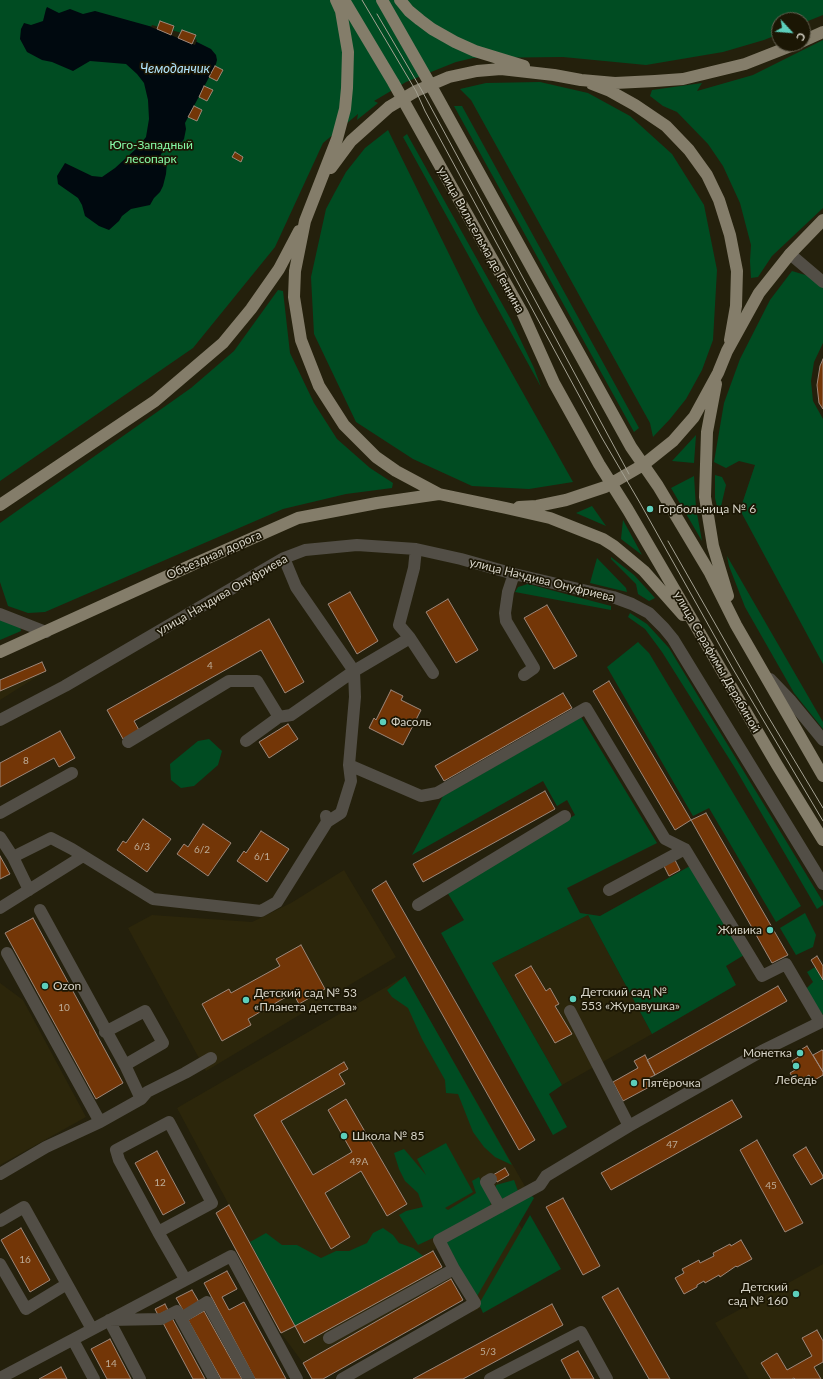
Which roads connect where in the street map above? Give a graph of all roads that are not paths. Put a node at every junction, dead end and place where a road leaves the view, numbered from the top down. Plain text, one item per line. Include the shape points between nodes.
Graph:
1 (336, 0) edge
2 (344, 0) edge
3 (382, 0) edge
4 (400, 0) edge
5 (823, 32) edge
6 (811, 37) edge
7 (776, 52) edge
8 (554, 75) junction
9 (582, 80) junction
10 (430, 84) junction
11 (402, 99) junction
12 (322, 180) junction
13 (823, 220) edge
14 (305, 221) junction
15 (790, 254) junction
16 (823, 282) edge
17 (728, 350) junction
18 (718, 373) junction
19 (643, 465) junction
20 (611, 484) junction
21 (439, 494) junction
22 (0, 505) edge
23 (506, 508) junction
24 (416, 549) junction
25 (284, 558) junction
26 (514, 574) junction
27 (626, 602) joint
28 (0, 614) edge
29 (736, 625) junction
30 (46, 632) junction
31 (410, 638) junction
32 (704, 640) junction
33 (0, 652) edge
34 (354, 671) junction
35 (762, 671) junction
36 (433, 673) dead end
37 (524, 675) dead end
38 (279, 717) junction
39 (0, 720) edge
40 (823, 740) edge
41 (246, 741) dead end
42 (128, 742) dead end
43 (350, 765) junction
44 (72, 773) dead end
45 (823, 776) edge
46 (0, 813) edge
47 (565, 816) dead end
48 (0, 837) edge
49 (823, 840) edge
50 (684, 849) junction
51 (83, 856) junction
52 (13, 857) junction
53 (823, 884) edge
54 (29, 890) junction
55 (609, 890) dead end
56 (418, 905) dead end
57 (0, 908) edge
58 (40, 910) dead end
59 (7, 953) dead end
60 (570, 1012) dead end
61 (822, 1021) edge
62 (105, 1032) junction
63 (211, 1058) dead end
64 (125, 1065) junction
65 (142, 1099) junction
66 (100, 1122) junction
67 (629, 1126) junction
68 (0, 1174) edge
69 (492, 1179) dead end
70 (500, 1207) junction
71 (0, 1221) edge
72 (158, 1232) junction
73 (0, 1264) edge
74 (454, 1269) junction
75 (185, 1279) junction
76 (67, 1284) junction
77 (181, 1318) junction
78 (109, 1320) junction
79 (92, 1329) junction
80 (329, 1338) dead end
81 (73, 1340) junction
82 (0, 1378) edge
83 (94, 1379) edge
84 (140, 1379) edge
85 (214, 1379) edge
86 (250, 1379) edge
87 (297, 1379) edge
88 (342, 1379) edge
89 (490, 1379) edge
90 (607, 1379) edge

1 - 12 main road via 341,11 348,52 348,88 342,124
2 - 11 main road, улица Вильгельма де Геннина
3 - 10 main road
4 - 8 main road via 420,20 455,42 475,51
5 - 6 main road
7 - 9 main road via 745,64 683,79 615,82
8 - 9 main road
8 - 10 main road via 501,69 477,71
9 - 17 main road via 610,91 666,126 689,150 707,175 719,200 730,235 737,271 736,306
10 - 11 main road
10 - 19 main road
11 - 12 main road via 383,111 350,141
11 - 20 main road, улица Вильгельма де Геннина via 523,314 554,383
12 - 14 main road
13 - 15 main road
14 - 21 main road via 295,271 294,297 300,340 319,386 344,425 371,452 396,472
14 - 22 main road via 279,269 223,343 155,401
15 - 16 street
15 - 17 main road via 759,293
17 - 18 main road
18 - 19 main road via 694,417 673,441
18 - 29 main road via 707,432 705,497 713,546
19 - 20 main road
19 - 29 main road via 710,573
20 - 23 main road via 566,500 537,506
20 - 32 main road, улица Серафимы Дерябиной
21 - 23 main road
21 - 30 main road, Объездная дорога via 298,518
23 - 32 main road via 550,518 592,534 614,546 644,571
24 - 25 street, улица Начдива Онуфриева via 356,545 305,550
24 - 26 street, улица Начдива Онуфриева
24 - 31 street via 414,568 399,625
25 - 34 street via 296,587
25 - 39 street, улица Начдива Онуфриева via 65,686
26 - 27 street, улица Начдива Онуфриева
26 - 37 street via 505,613 506,621 534,668
27 - 53 street, улица Серафимы Дерябиной via 649,613 673,639
28 - 30 street
29 - 35 main road
30 - 33 main road, Объездная дорога
31 - 34 street
31 - 36 street
32 - 49 main road, улица Серафимы Дерябиной
34 - 38 street via 291,715
34 - 43 street via 355,697
35 - 40 street
35 - 45 main road
38 - 41 street
38 - 42 street via 257,681 230,680
43 - 50 street via 421,796 437,793 586,708 665,839
43 - 51 street via 352,781 341,813 327,819 277,902 261,911 153,898
44 - 46 street
47 - 56 street
48 - 52 street
50 - 55 street
50 - 61 street via 762,976 786,964
51 - 52 street via 51,838
51 - 54 street
52 - 54 street
54 - 57 street
58 - 62 street
59 - 66 street
60 - 67 street
61 - 67 street via 762,1051
62 - 64 street
62 - 64 street via 145,1011 163,1043
63 - 65 street via 147,1092
64 - 65 street
65 - 66 street
66 - 68 street via 46,1147
67 - 70 street via 546,1176 540,1185
69 - 70 street via 486,1182
70 - 74 street via 439,1240
71 - 76 street via 24,1207
72 - 72 street via 116,1150 169,1122 212,1203
72 - 75 street
73 - 76 street via 26,1310
74 - 80 street
74 - 88 street via 475,1303
75 - 78 street
75 - 87 street via 231,1256
76 - 79 street
77 - 78 street via 177,1311 161,1320
77 - 85 street
77 - 86 street via 207,1302
78 - 79 street
78 - 84 street
79 - 81 street
81 - 82 street
81 - 83 street
89 - 90 street via 581,1332

